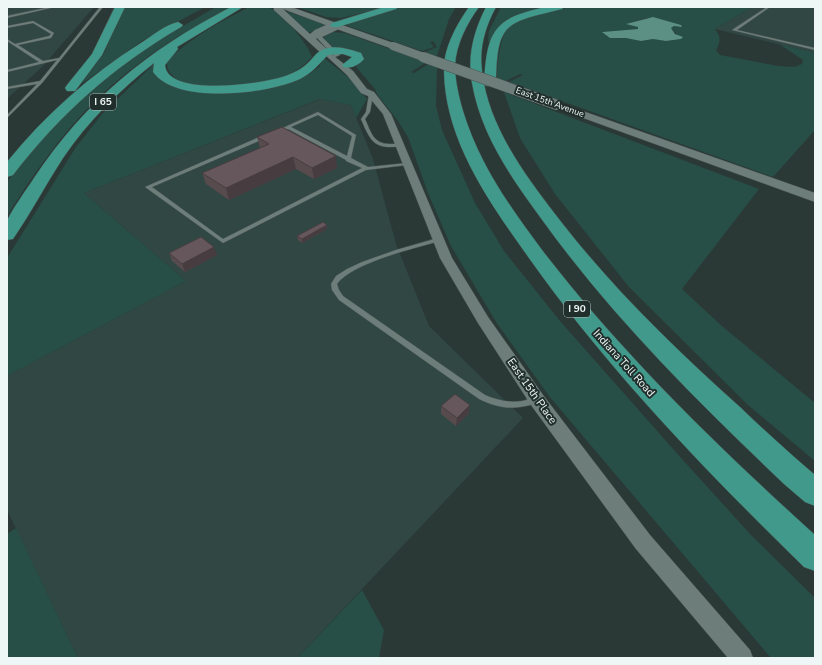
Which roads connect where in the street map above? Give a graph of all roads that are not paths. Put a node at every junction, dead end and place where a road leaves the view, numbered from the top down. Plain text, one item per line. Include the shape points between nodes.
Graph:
1 (54, 7) edge
2 (102, 7) edge
3 (120, 7) edge
4 (238, 7) edge
5 (276, 7) edge
6 (284, 7) edge
7 (393, 7) edge
8 (491, 7) edge
9 (559, 7) edge
10 (769, 7) edge
11 (468, 10) edge
12 (7, 17) edge
13 (189, 26) junction
14 (337, 26) junction
15 (7, 27) edge
16 (310, 39) junction
17 (7, 40) edge
18 (15, 45) junction
19 (815, 49) edge
20 (329, 52) junction
21 (59, 59) junction
22 (42, 62) junction
23 (348, 65) joint
24 (7, 71) edge
25 (41, 82) junction
26 (7, 88) edge
27 (371, 94) junction
28 (7, 117) edge
29 (288, 127) junction
30 (494, 133) junction
31 (400, 145) junction
32 (20, 154) junction
33 (348, 160) junction
34 (408, 164) junction
35 (365, 169) junction
36 (7, 172) edge
37 (814, 196) edge
38 (7, 234) edge
39 (438, 240) junction
40 (537, 400) junction
41 (815, 493) edge
42 (815, 556) edge
43 (742, 658) edge

1 - 12 lane
2 - 21 lane
3 - 32 highway via 96,55 76,83 46,116
4 - 13 highway, I 65
5 - 16 street, East 15th Place
6 - 14 street, East 15th Avenue
7 - 14 highway
8 - 30 highway via 482,21 475,65 480,94
9 - 30 highway via 511,20 498,32 490,61 490,88 497,114
10 - 19 lane via 734,30
11 - 42 highway, Indiana Toll Road / I 90 via 450,60 451,88 470,152 492,194 545,269 620,362 736,483
13 - 20 highway via 159,64 162,76 183,86 243,89 278,83 307,70
13 - 32 highway, I 65 via 132,52 72,100
13 - 38 highway, I 65 via 122,83 73,134
14 - 16 street via 312,34
14 - 20 street, East 15th Place via 320,34 319,37
14 - 37 street, East 15th Avenue, bridge
15 - 18 lane via 33,22 53,34 50,37
16 - 20 street, East 15th Place
17 - 18 lane
18 - 22 lane
20 - 23 highway via 349,52 357,55 358,59
20 - 27 street, East 15th Place via 364,90
21 - 22 lane
21 - 25 lane
22 - 24 lane
23 - 27 street, East 15th Place via 371,90
25 - 26 lane
25 - 28 lane
27 - 31 street, East 15th Place via 387,114
27 - 31 lane via 368,112 363,120 373,142 388,147
29 - 33 lane
29 - 33 lane via 318,114 354,136
29 - 35 lane via 148,187 223,241
30 - 41 highway via 526,187 565,241 618,303 695,382
31 - 34 street, East 15th Place
32 - 36 highway, I 65
33 - 35 lane
34 - 35 lane
34 - 39 street, East 15th Place
39 - 40 street, East 15th Place via 483,320
39 - 40 lane via 399,251 346,272 334,284 335,290 341,298 482,397 511,406 521,406
40 - 43 street, East 15th Place via 643,542

